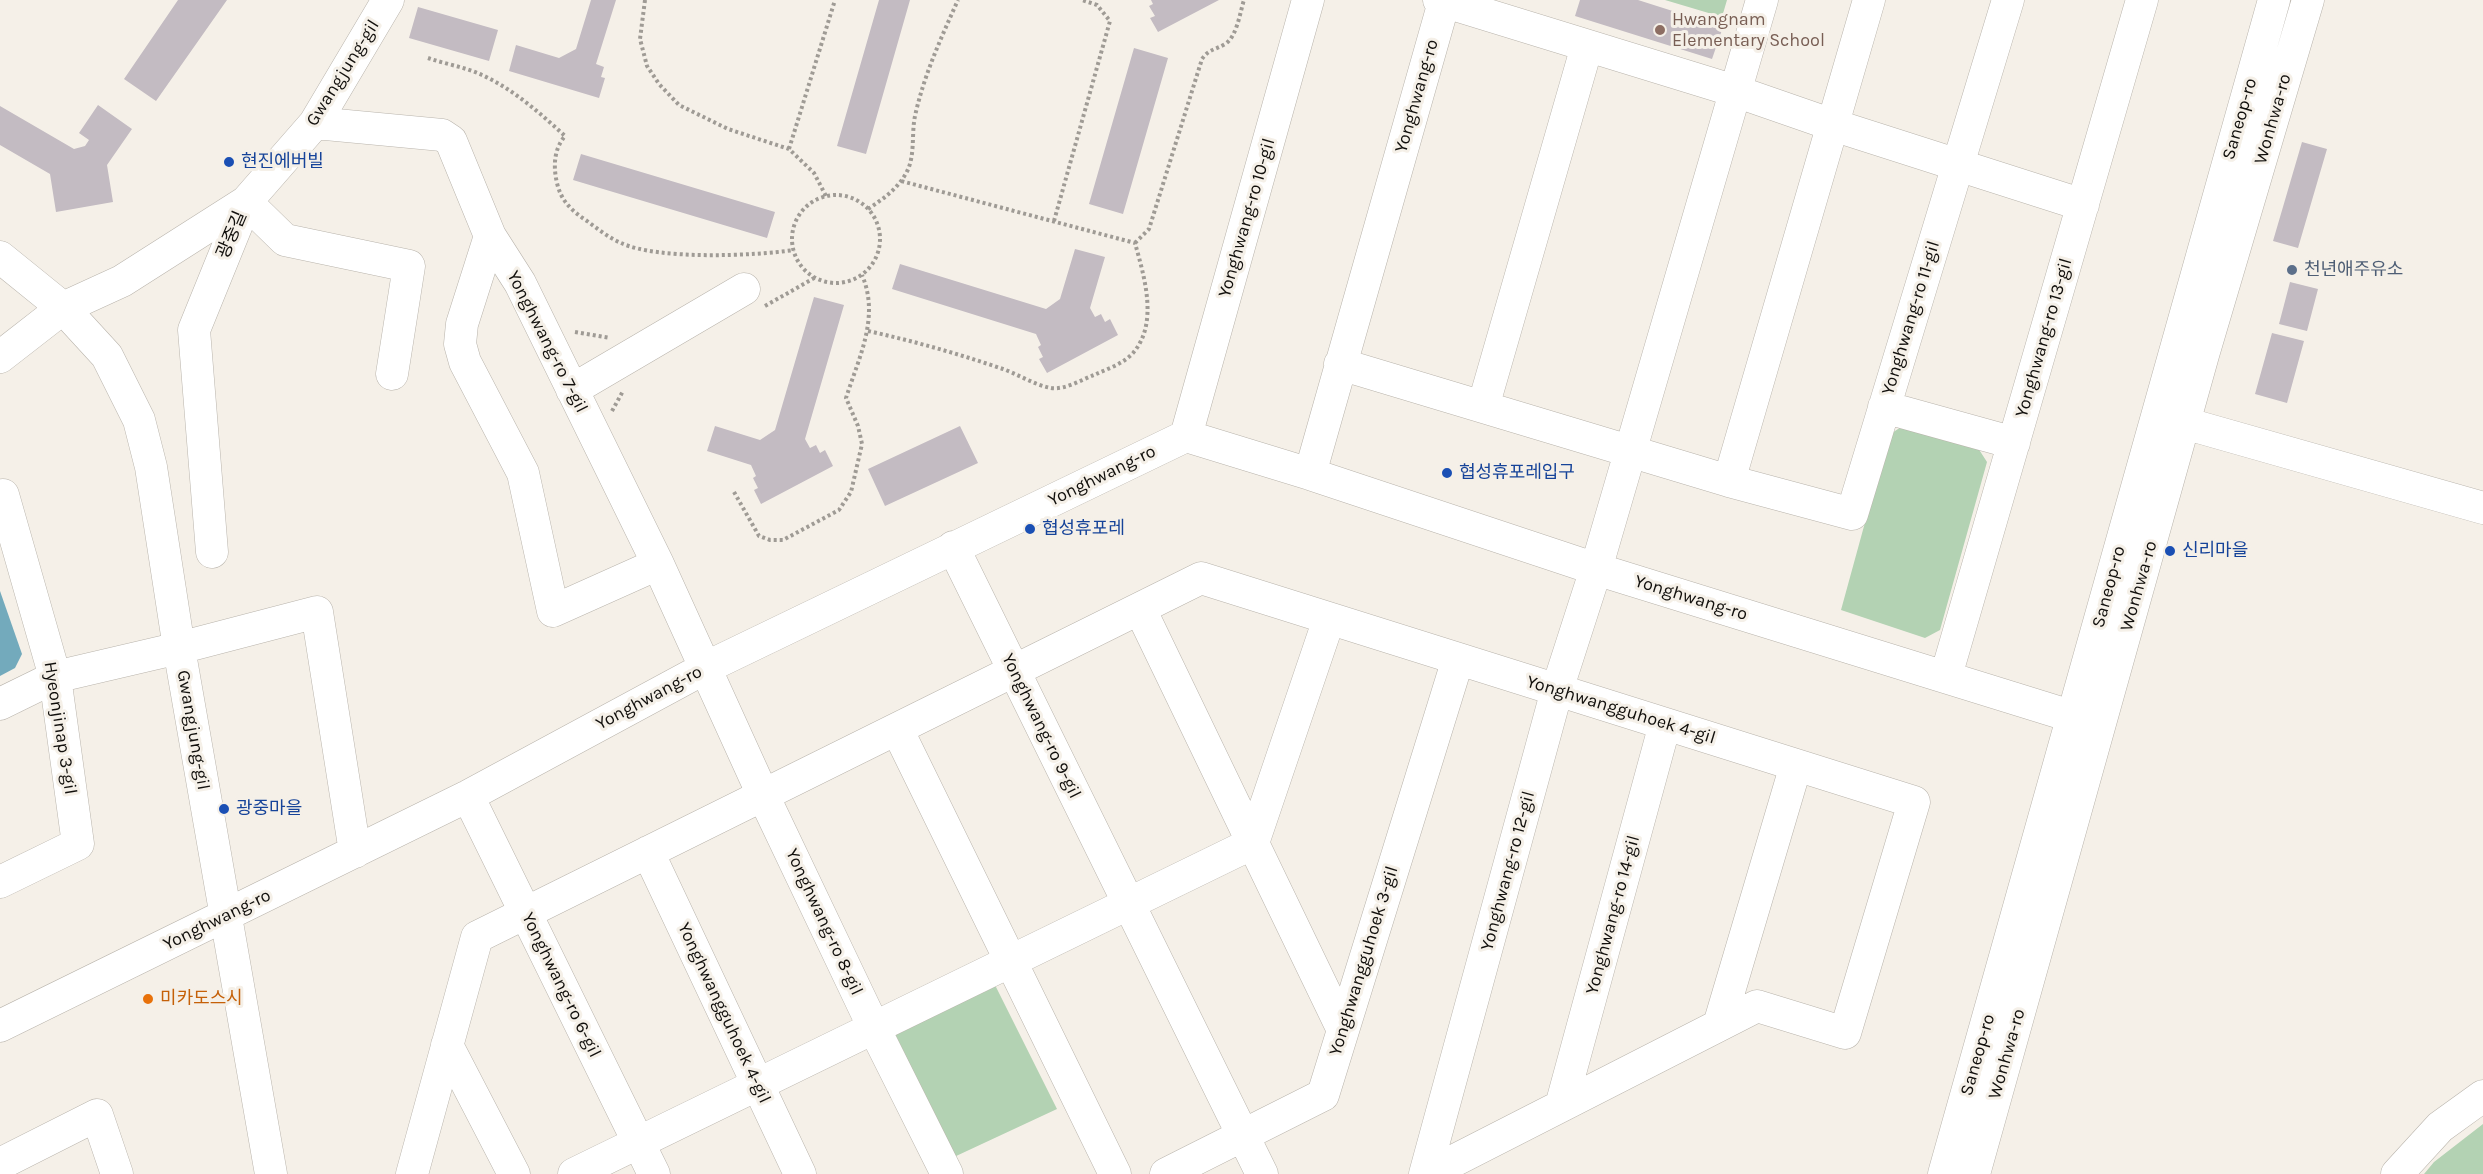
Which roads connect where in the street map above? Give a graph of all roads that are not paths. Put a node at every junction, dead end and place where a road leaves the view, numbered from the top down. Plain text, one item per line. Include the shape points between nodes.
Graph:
1 (388, 0) edge
2 (1308, 0) edge
3 (1762, 0) edge
4 (1869, 0) edge
5 (2008, 0) edge
6 (2142, 0) edge
7 (2274, 0) edge
8 (2308, 0) edge
9 (1442, 1) edge
10 (1587, 46) junction
11 (1735, 91) junction
12 (315, 123) junction
13 (1833, 125) junction
14 (1958, 164) junction
15 (246, 202) junction
16 (2083, 205) junction
17 (490, 236) junction
18 (0, 257) edge
19 (744, 289) dead end
20 (63, 308) junction
21 (0, 357) edge
22 (1340, 364) junction
23 (392, 374) dead end
24 (572, 390) junction
25 (1484, 407) junction
26 (1884, 407) junction
27 (2184, 423) junction
28 (1186, 436) junction
29 (2014, 443) junction
30 (1630, 451) junction
31 (1310, 474) junction
32 (1729, 481) junction
33 (2, 496) edge
34 (2483, 508) edge
35 (953, 547) junction
36 (212, 552) dead end
37 (658, 564) junction
38 (1596, 569) junction
39 (1140, 609) junction
40 (1329, 619) junction
41 (179, 648) junction
42 (1458, 659) junction
43 (707, 667) junction
44 (1014, 671) junction
45 (1946, 676) junction
46 (55, 677) junction
47 (1557, 690) junction
48 (0, 704) edge
49 (2074, 717) junction
50 (1665, 724) junction
51 (897, 729) junction
52 (1796, 765) junction
53 (763, 795) junction
54 (468, 796) junction
55 (1253, 843) junction
56 (355, 852) junction
57 (648, 852) junction
58 (0, 882) edge
59 (1129, 904) junction
60 (525, 913) junction
61 (225, 915) junction
62 (1011, 961) junction
63 (1719, 1025) junction
64 (0, 1026) edge
65 (874, 1028) junction
66 (1342, 1030) junction
67 (447, 1045) junction
68 (758, 1084) junction
69 (2483, 1096) edge
70 (1561, 1106) junction
71 (1243, 1135) junction
72 (638, 1143) junction
73 (0, 1164) edge
74 (117, 1174) edge
75 (271, 1174) edge
76 (412, 1174) edge
77 (514, 1174) edge
78 (574, 1174) edge
79 (654, 1174) edge
80 (800, 1174) edge
81 (947, 1174) edge
82 (1115, 1174) edge
83 (1166, 1174) edge
84 (1262, 1174) edge
85 (1427, 1174) edge
86 (1944, 1174) edge
87 (1974, 1174) edge
88 (2397, 1174) edge

1 - 12 street, Gwangjung-gil
2 - 28 street, Yonghwang-ro 10-gil
3 - 11 street
4 - 13 street
5 - 14 street, Yonghwang-ro 11-gil
6 - 16 street, Yonghwang-ro 13-gil
7 - 49 street, Saneop-ro
8 - 27 street, Wonhwa-ro
9 - 10 street
9 - 22 street, Yonghwang-ro
10 - 11 street
10 - 25 street
11 - 13 street
11 - 30 street
12 - 15 street, Gwangjung-gil
12 - 17 street, Yonghwang-ro 7-gil via 442,135 451,141
13 - 14 street
13 - 32 street
14 - 16 street
14 - 26 street, Yonghwang-ro 11-gil
15 - 20 street, Gwangjung-gil via 122,281
15 - 23 street, 광중길 via 285,240 408,266
15 - 36 street, 광중길 via 194,330
16 - 29 street, Yonghwang-ro 13-gil
17 - 24 street, Yonghwang-ro 7-gil via 520,283
17 - 37 street via 462,324 460,344 465,362 523,473 553,611
18 - 20 street, Gwangjung-gil
19 - 24 street
20 - 21 street
20 - 41 street, Gwangjung-gil via 107,356 139,420 151,467
22 - 25 street
22 - 31 street, Yonghwang-ro
24 - 37 street, Yonghwang-ro 7-gil
25 - 30 street
26 - 29 street
26 - 32 street, Yonghwang-ro 11-gil via 1852,514
27 - 34 street
27 - 87 street, Wonhwa-ro
28 - 31 street, Yonghwang-ro
28 - 35 street, Yonghwang-ro
29 - 45 street, Yonghwang-ro 13-gil
30 - 32 street, Yonghwang-ro 11-gil
30 - 38 street
31 - 38 street, Yonghwang-ro
33 - 46 street, Hyeonjinap 3-gil
35 - 43 street, Yonghwang-ro
35 - 44 street, Yonghwang-ro 9-gil
37 - 43 street, Yonghwang-ro 7-gil
38 - 45 street, Yonghwang-ro
38 - 47 street, Yonghwang-ro 12-gil
39 - 40 street, Yonghwangguhoek 4-gil via 1201,578
39 - 44 street, Yonghwangguhoek 4-gil
39 - 55 street
40 - 42 street, Yonghwangguhoek 4-gil
40 - 55 street
41 - 46 street
41 - 56 street via 317,612
41 - 61 street, Gwangjung-gil
42 - 47 street, Yonghwangguhoek 4-gil
42 - 66 street, Yonghwangguhoek 3-gil
43 - 53 street, Yonghwang-ro 8-gil
43 - 54 street, Yonghwang-ro
44 - 51 street, Yonghwangguhoek 4-gil
44 - 59 street, Yonghwang-ro 9-gil
45 - 49 street, Yonghwang-ro
46 - 48 street
46 - 58 street, Hyeonjinap 3-gil via 78,844
47 - 50 street, Yonghwangguhoek 4-gil
47 - 85 street, Yonghwang-ro 12-gil
49 - 86 street, Saneop-ro
50 - 52 street, Yonghwangguhoek 4-gil
50 - 70 street, Yonghwang-ro 14-gil
51 - 53 street, Yonghwangguhoek 4-gil
51 - 62 street
52 - 63 street
52 - 63 street, Yonghwangguhoek 4-gil via 1914,802 1845,1033 1757,1006
53 - 57 street, Yonghwangguhoek 4-gil
53 - 65 street, Yonghwang-ro 8-gil
54 - 56 street, Yonghwang-ro
54 - 60 street, Yonghwang-ro 6-gil
55 - 59 street
55 - 66 street
56 - 61 street, Yonghwang-ro
57 - 60 street, Yonghwangguhoek 4-gil
57 - 68 street, Yonghwangguhoek 4-gil
59 - 62 street
59 - 71 street, Yonghwang-ro 9-gil
60 - 67 street, Yonghwangguhoek 4-gil via 477,937
60 - 72 street, Yonghwang-ro 6-gil
61 - 64 street, Yonghwang-ro
61 - 75 street, Gwangjung-gil
62 - 65 street
62 - 82 street
63 - 70 street
65 - 68 street
65 - 81 street, Yonghwang-ro 8-gil
66 - 71 street, Yonghwangguhoek 3-gil via 1323,1095
67 - 76 street, Yonghwangguhoek 4-gil
67 - 77 street
68 - 72 street
68 - 80 street, Yonghwangguhoek 4-gil
69 - 88 street via 2440,1127
70 - 85 street
71 - 83 street, Yonghwangguhoek 3-gil
71 - 84 street, Yonghwang-ro 9-gil
72 - 78 street
72 - 79 street, Yonghwang-ro 6-gil
73 - 74 street via 97,1115

